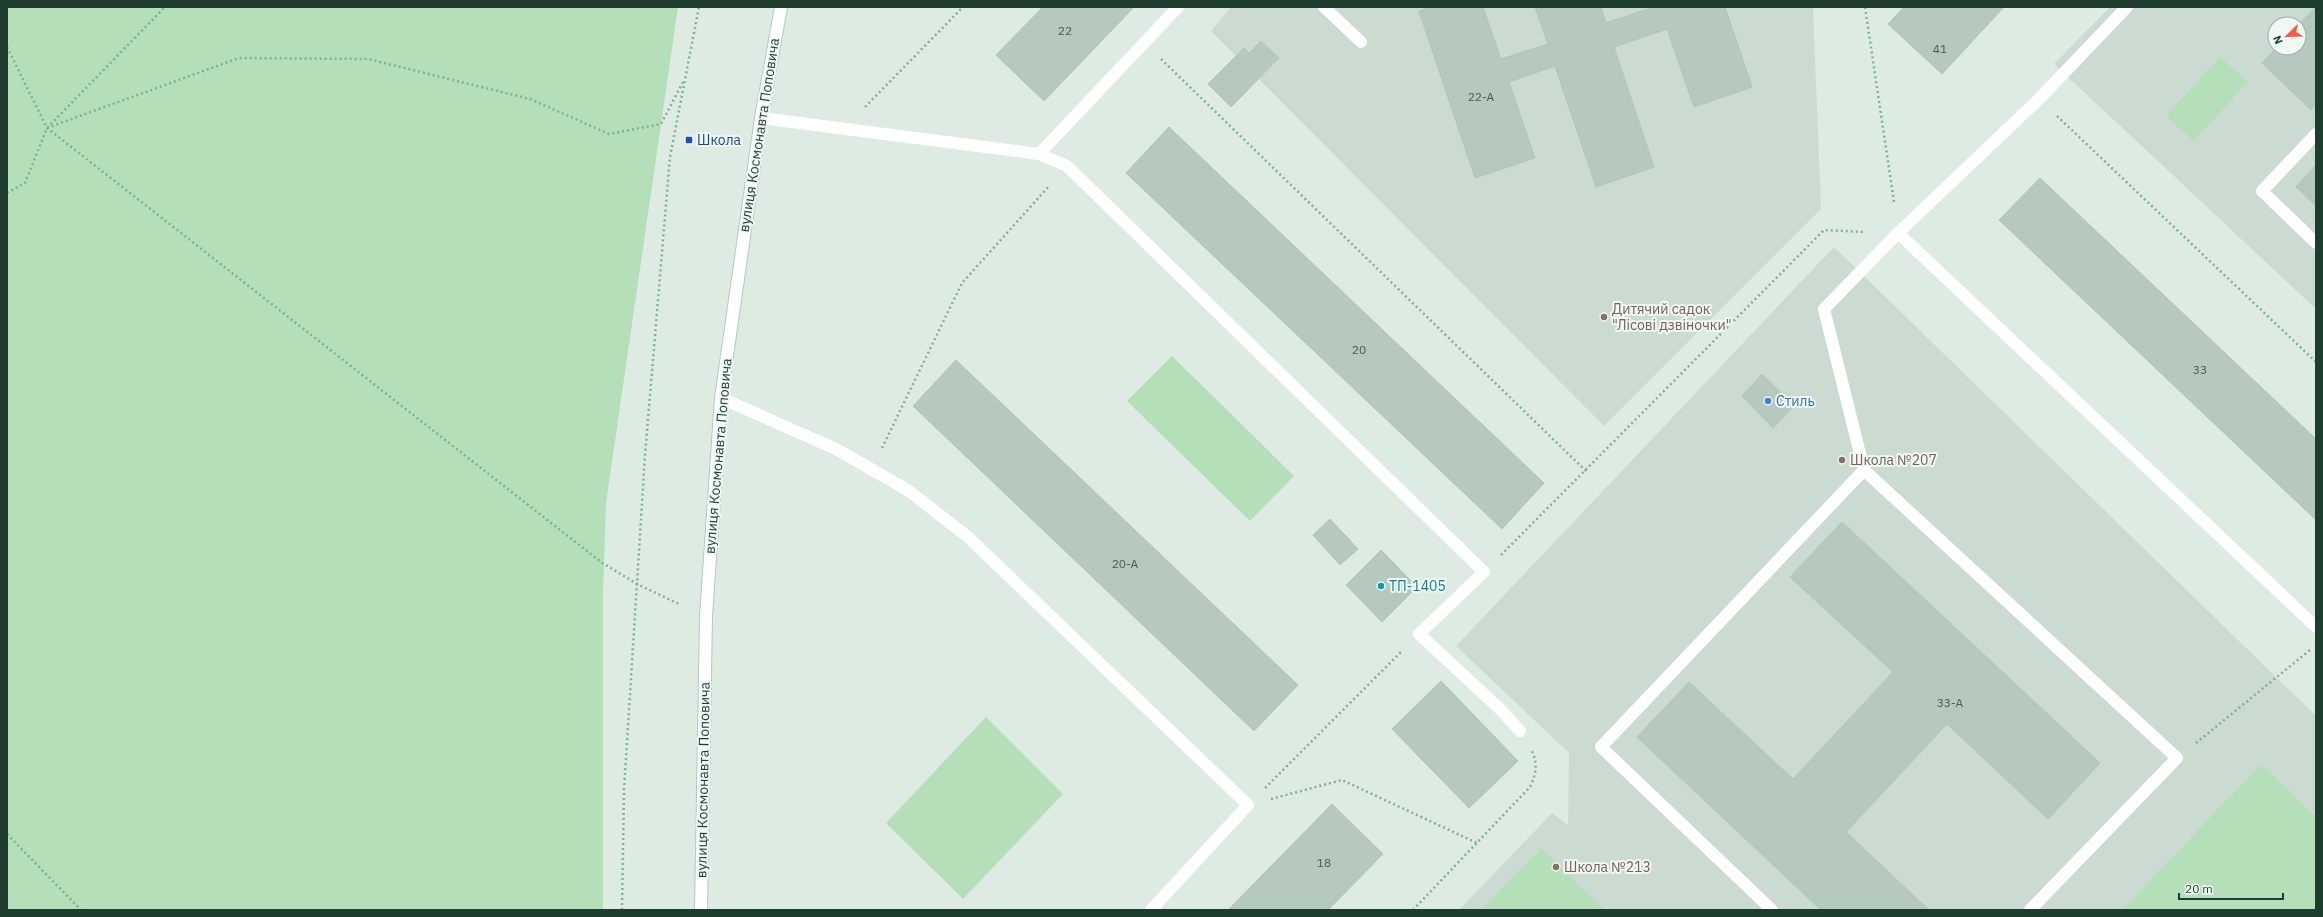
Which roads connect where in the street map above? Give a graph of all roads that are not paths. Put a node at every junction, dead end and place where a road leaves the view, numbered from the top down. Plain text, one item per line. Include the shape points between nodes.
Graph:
1 (781, 7) edge
2 (1178, 7) edge
3 (1324, 7) edge
4 (2127, 7) edge
5 (1361, 42) dead end
6 (761, 118) junction
7 (2316, 134) edge
8 (1039, 154) junction
9 (1898, 233) junction
10 (2316, 243) edge
11 (721, 398) junction
12 (1864, 470) junction
13 (2316, 627) edge
14 (1520, 731) road end
15 (701, 910) edge
16 (1151, 910) edge
17 (1772, 910) edge
18 (2030, 910) edge

1 - 6 street, вулиця Космонавта Поповича
2 - 8 street
3 - 5 street
4 - 9 street via 2039,99
6 - 8 street
6 - 11 street, вулиця Космонавта Поповича
7 - 10 street via 2262,191
8 - 14 street via 1067,166 1484,572 1419,634
9 - 12 street via 1824,309
9 - 13 street
11 - 15 street, вулиця Космонавта Поповича via 706,616
11 - 16 street via 838,450 909,491 968,537 1248,805
12 - 17 street via 1601,747
12 - 18 street via 2177,758

